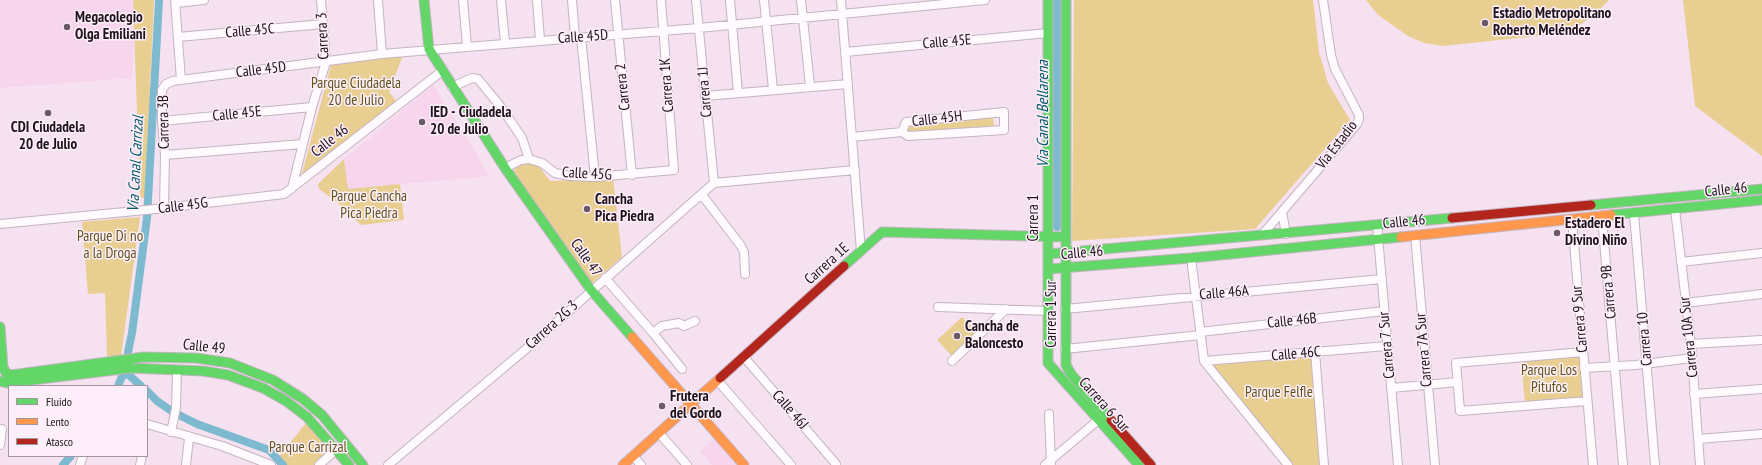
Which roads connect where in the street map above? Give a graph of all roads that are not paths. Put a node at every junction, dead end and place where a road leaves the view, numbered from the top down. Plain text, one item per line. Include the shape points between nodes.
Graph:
1 (204, 0) edge
2 (321, 0) edge
3 (378, 0) edge
4 (424, 0) edge
5 (463, 0) edge
6 (501, 0) edge
7 (537, 0) edge
8 (572, 0) edge
9 (615, 0) edge
10 (661, 0) edge
11 (696, 0) edge
12 (730, 0) edge
13 (764, 0) edge
14 (801, 0) edge
15 (841, 0) edge
16 (985, 0) edge
17 (1048, 0) edge
18 (1066, 0) edge
19 (1323, 0) edge
20 (176, 2) edge
21 (842, 13) junction
22 (803, 18) junction
23 (766, 22) junction
24 (323, 24) junction
25 (732, 25) junction
26 (699, 28) junction
27 (663, 31) junction
28 (1048, 33) junction
29 (618, 34) junction
30 (178, 37) junction
31 (578, 37) junction
32 (540, 40) junction
33 (505, 43) junction
34 (467, 46) junction
35 (429, 49) junction
36 (845, 52) junction
37 (382, 54) junction
38 (326, 62) junction
39 (442, 71) junction
40 (181, 80) junction
41 (848, 84) junction
42 (810, 86) junction
43 (452, 87) junction
44 (773, 89) junction
45 (738, 93) junction
46 (706, 96) junction
47 (312, 107) junction
48 (162, 122) junction
49 (902, 132) junction
50 (852, 137) junction
51 (303, 144) junction
52 (165, 155) junction
53 (529, 159) junction
54 (505, 168) junction
55 (674, 170) joint
56 (855, 170) junction
57 (632, 175) junction
58 (594, 178) junction
59 (714, 183) junction
60 (292, 188) junction
61 (1762, 189) edge
62 (702, 195) junction
63 (1762, 200) edge
64 (160, 209) junction
65 (1675, 209) junction
66 (1282, 212) junction
67 (1634, 214) junction
68 (1602, 217) junction
69 (1572, 220) junction
70 (0, 224) edge
71 (1376, 225) junction
72 (1286, 234) junction
73 (1415, 235) junction
74 (1048, 236) junction
75 (1065, 236) junction
76 (1262, 236) junction
77 (1378, 239) junction
78 (862, 251) junction
79 (1065, 253) junction
80 (1762, 253) edge
81 (1048, 254) junction
82 (1191, 258) junction
83 (1680, 262) junction
84 (1065, 268) junction
85 (1048, 269) junction
86 (745, 274) dead end
87 (605, 278) junction
88 (1382, 279) junction
89 (591, 290) junction
90 (1762, 294) edge
91 (1196, 296) junction
92 (1685, 303) junction
93 (938, 307) dead end
94 (1006, 309) junction
95 (1065, 309) junction
96 (1048, 311) junction
97 (1384, 311) junction
98 (695, 320) dead end
99 (0, 327) edge
100 (653, 333) junction
101 (1200, 333) junction
102 (1762, 340) edge
103 (1, 344) edge
104 (1691, 344) junction
105 (1387, 346) junction
106 (1065, 349) junction
107 (1315, 352) junction
108 (1583, 352) junction
109 (744, 357) junction
110 (1692, 358) junction
111 (952, 361) dead end
112 (1204, 361) junction
113 (130, 363) junction
114 (1048, 364) joint
115 (1066, 364) joint
116 (1647, 364) junction
117 (1616, 367) junction
118 (1584, 368) junction
119 (682, 369) dead end
120 (177, 370) junction
121 (3, 377) edge
122 (717, 380) junction
123 (1458, 382) junction
124 (1427, 385) junction
125 (1391, 388) junction
126 (1762, 389) edge
127 (1694, 394) junction
128 (1588, 401) junction
129 (691, 404) junction
130 (1049, 414) dead end
131 (1103, 416) junction
132 (148, 424) edge
133 (4, 429) edge
134 (171, 432) junction
135 (659, 433) junction
136 (1762, 434) edge
137 (189, 438) junction
138 (1698, 439) junction
139 (344, 442) junction
140 (0, 446) edge
141 (336, 450) junction
142 (633, 456) junction
143 (1049, 463) edge
144 (836, 464) dead end
145 (186, 465) edge
146 (271, 465) edge
147 (319, 465) edge
148 (349, 465) edge
149 (363, 465) edge
150 (388, 465) edge
151 (623, 465) edge
152 (641, 465) edge
153 (687, 465) edge
154 (744, 465) edge
155 (791, 465) edge
156 (1139, 465) edge
157 (1151, 465) edge
158 (1288, 465) edge
159 (1324, 465) edge
160 (1398, 465) edge
161 (1435, 465) edge
162 (1593, 465) edge
163 (1623, 465) edge
164 (1655, 465) edge
165 (1700, 465) edge

1 - 20 street
2 - 24 street, Carrera 3
3 - 37 street
4 - 35 street
5 - 34 street
6 - 33 street
7 - 32 street
8 - 31 street
9 - 29 street, Carrera 2
10 - 27 street, Carrera 1K
11 - 26 street, Carrera 1J
12 - 25 street
13 - 23 street
14 - 22 street
15 - 21 street, Carrera 1E
16 - 21 street, Calle 45D
17 - 28 street, Carrera 1
18 - 75 street, Carrera 1 Sur
19 - 66 street, Vía Estadio via 1333,62 1359,119
20 - 30 street, Carrera 3B
21 - 22 street, Calle 45D
21 - 36 street, Carrera 1E
22 - 23 street, Calle 45D
22 - 42 street
23 - 25 street, Calle 45D
23 - 44 street
24 - 30 street, Calle 45C
24 - 38 street, Carrera 3
25 - 26 street, Calle 45D
25 - 45 street
26 - 27 street, Calle 45D
26 - 46 street, Carrera 1J
27 - 29 street, Calle 45D
27 - 55 street, Carrera 1K
28 - 36 street, Calle 45E
28 - 74 street, Carrera 1
29 - 31 street, Calle 45D
29 - 57 street, Carrera 2
30 - 40 street, Carrera 3B
31 - 32 street, Calle 45D
31 - 58 street
32 - 33 street, Calle 45D
33 - 34 street, Calle 45D
34 - 35 street, Calle 45D
35 - 37 street, Calle 45D
35 - 39 street, Calle 47
36 - 41 street, Carrera 1E
37 - 38 street, Calle 45D
38 - 40 street, Calle 45D
38 - 47 street, Carrera 3
39 - 43 street, Calle 47
39 - 60 street, Calle 46
40 - 48 street, Carrera 3B via 166,84 162,90
41 - 42 street
41 - 50 street, Carrera 1E
42 - 44 street
43 - 53 street via 472,78 478,79 522,138
43 - 54 street, Calle 47
44 - 45 street
45 - 46 street
46 - 59 street, Carrera 1J
47 - 48 street, Calle 45E
47 - 51 street, Carrera 3
48 - 52 street, Carrera 3B
49 - 49 street, Calle 45H via 908,136 1004,130 1004,112 906,122
49 - 50 street, Calle 45H
50 - 56 street, Carrera 1E
51 - 52 street
51 - 60 street, Carrera 3
52 - 64 street, Carrera 3B
53 - 54 street
53 - 58 street, Calle 45G via 542,163 555,173
54 - 89 street, Calle 47
55 - 57 street, Calle 45G
56 - 59 street
56 - 78 street, Carrera 1E
57 - 58 street, Calle 45G
59 - 62 street, Carrera 2G 3
60 - 64 street, Calle 45G via 284,194
61 - 71 street, Calle 46
62 - 86 street via 741,246 744,252
62 - 87 street, Carrera 2G 3
63 - 65 street, Calle 46
64 - 70 street, Calle 45G
65 - 67 street, Calle 46
65 - 83 street, Carrera 10A Sur
66 - 72 street
66 - 76 street, Vía Estadio
67 - 68 street, Calle 46
67 - 116 street, Carrera 10
68 - 69 street, Calle 46
68 - 117 street, Carrera 9B
69 - 73 street, Calle 46
69 - 108 street, Carrera 9 Sur
71 - 72 street, Calle 46
71 - 77 street, Carrera 7 Sur
72 - 76 street, Calle 46
73 - 77 street, Calle 46
73 - 124 street, Carrera 7A Sur
74 - 75 street, Calle 46
74 - 78 street, Calle 46 via 882,232
74 - 81 street, Carrera 1
75 - 79 street, Carrera 1 Sur
76 - 79 street, Calle 46
77 - 82 street, Calle 46
77 - 88 street, Carrera 7 Sur
78 - 109 street, Carrera 1E
79 - 81 street, Calle 46
79 - 84 street, Carrera 1 Sur
80 - 83 street
81 - 85 street, Carrera 1
82 - 84 street, Calle 46
82 - 91 street
83 - 92 street, Carrera 10A Sur
84 - 85 street, Calle 46
84 - 95 street, Carrera 1 Sur
85 - 96 street, Carrera 1
87 - 89 street, Carrera 2G 3
87 - 100 street
88 - 91 street, Calle 46A
88 - 97 street, Carrera 7 Sur
89 - 129 street, Calle 47
89 - 150 street, Carrera 2G 3 via 526,349
90 - 92 street
91 - 95 street, Calle 46A
91 - 101 street
92 - 104 street, Carrera 10A Sur
93 - 94 street
94 - 96 street
94 - 111 street
95 - 106 street, Carrera 1 Sur
96 - 114 street, Carrera 1
97 - 101 street, Calle 46B
97 - 105 street, Carrera 7 Sur
98 - 100 street via 684,326 679,323 662,326
99 - 103 street
100 - 119 street
101 - 106 street, Calle 46B
101 - 112 street
102 - 104 street
103 - 121 street
104 - 110 street, Carrera 10A Sur
105 - 107 street, Calle 46C
105 - 125 street, Carrera 7 Sur
106 - 115 street, Carrera 1 Sur
107 - 112 street, Calle 46C
107 - 159 street
108 - 118 street, Carrera 9 Sur
108 - 123 street via 1456,363
109 - 122 street, Carrera 1E
109 - 144 street, Calle 46J
110 - 116 street
110 - 127 street, Carrera 10A Sur
112 - 158 street
113 - 120 street, Calle 49
113 - 121 street, Calle 49
113 - 139 street, Calle 49 via 144,357 196,358 230,363 274,380 303,399 322,415
114 - 131 street, Carrera 6 Sur
115 - 131 street, Carrera 6 Sur
116 - 117 street
116 - 164 street, Carrera 10
117 - 118 street
117 - 163 street, Carrera 9B
118 - 128 street, Carrera 9 Sur
120 - 134 street via 176,408
120 - 141 street, Calle 49 via 228,375 263,388 307,417
122 - 129 street, Carrera 1E
122 - 155 street
123 - 124 street
123 - 128 street via 1460,411
124 - 125 street
124 - 161 street, Carrera 7A Sur
125 - 160 street, Carrera 7 Sur
126 - 127 street
127 - 138 street, Carrera 10A Sur
128 - 162 street, Carrera 9 Sur
129 - 135 street, Carrera 1E
129 - 154 street, Calle 47
130 - 143 street
131 - 143 street
131 - 156 street, Carrera 6 Sur
131 - 157 street, Carrera 6 Sur
132 - 134 street
133 - 140 street
134 - 137 street
135 - 142 street, Carrera 1E
135 - 153 street
136 - 138 street
137 - 145 street
137 - 146 street via 222,446
138 - 165 street, Carrera 10A Sur
139 - 141 street
139 - 149 street, Calle 49
141 - 147 street
141 - 148 street, Calle 49
142 - 151 street, Carrera 1E
142 - 152 street

